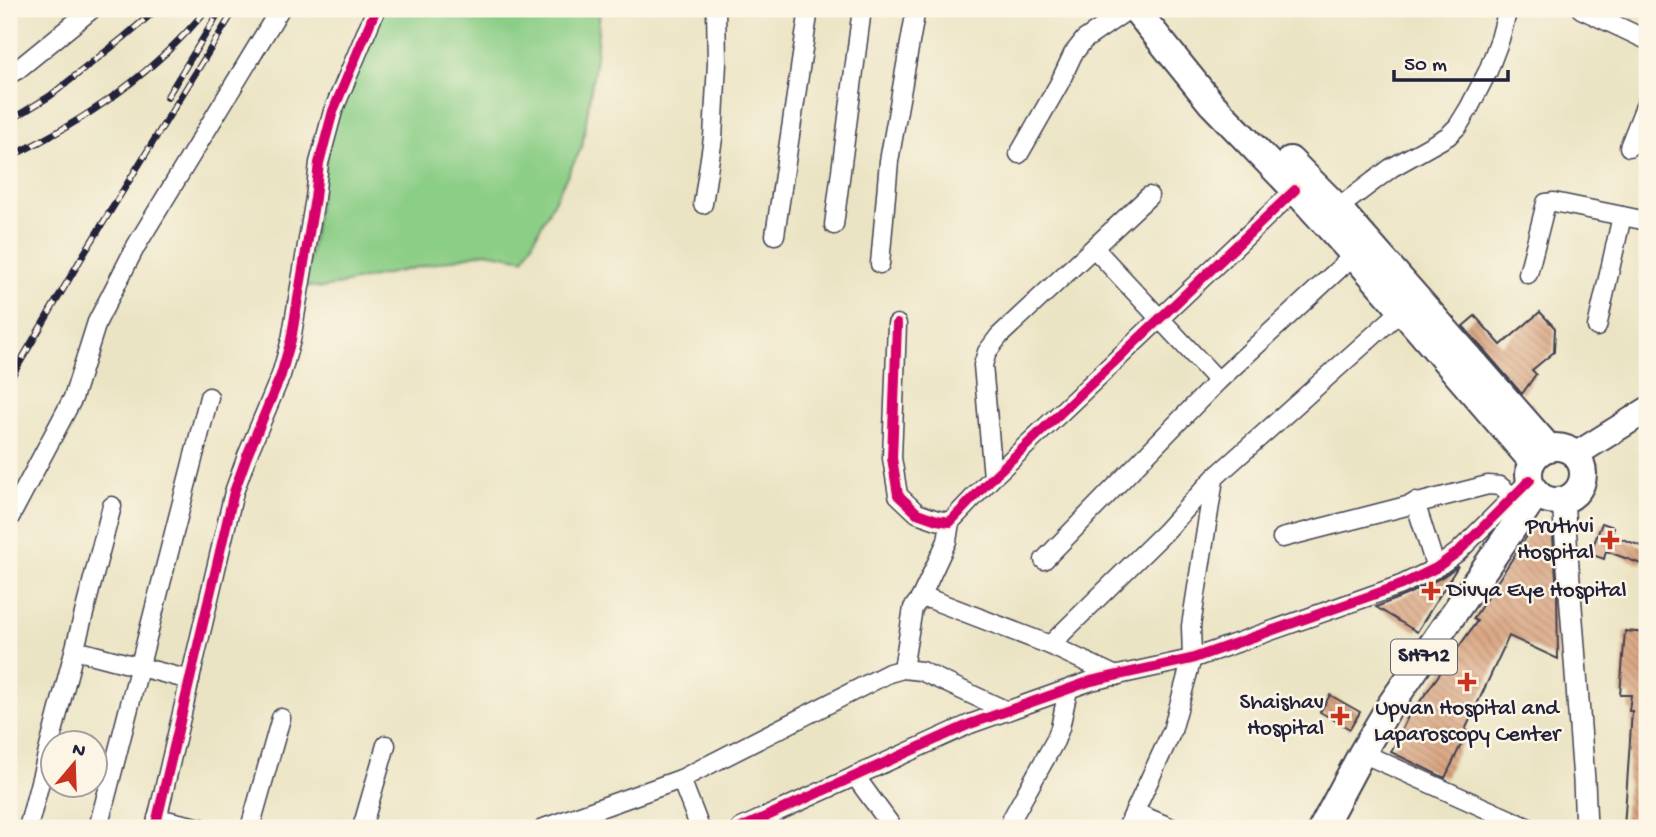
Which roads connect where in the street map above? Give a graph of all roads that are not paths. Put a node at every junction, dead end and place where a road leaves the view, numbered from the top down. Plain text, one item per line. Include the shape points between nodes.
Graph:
1 (92, 9) edge
2 (281, 9) edge
3 (376, 9) edge
4 (716, 9) edge
5 (809, 9) edge
6 (862, 9) edge
7 (916, 9) edge
8 (1129, 9) edge
9 (1135, 9) edge
10 (1153, 9) edge
11 (1508, 9) edge
12 (1581, 9) edge
13 (1647, 40) edge
14 (9, 74) edge
15 (1647, 101) edge
16 (1629, 147) dead end
17 (1019, 153) dead end
18 (1295, 190) junction
19 (1149, 196) dead end
20 (703, 204) dead end
21 (1338, 208) junction
22 (1622, 216) junction
23 (1647, 221) edge
24 (834, 225) dead end
25 (775, 235) dead end
26 (1094, 248) junction
27 (1354, 255) junction
28 (880, 264) dead end
29 (1528, 274) dead end
30 (1402, 310) junction
31 (1160, 318) junction
32 (897, 324) dead end
33 (1597, 327) dead end
34 (1218, 381) junction
35 (209, 397) dead end
36 (1647, 410) edge
37 (1575, 455) junction
38 (1532, 476) junction
39 (993, 477) junction
40 (1214, 478) junction
41 (1563, 500) junction
42 (1415, 502) junction
43 (112, 506) dead end
44 (9, 519) edge
45 (950, 522) junction
46 (1282, 538) dead end
47 (1044, 560) dead end
48 (1436, 568) junction
49 (920, 599) junction
50 (1050, 645) junction
51 (75, 650) junction
52 (1191, 659) junction
53 (139, 668) junction
54 (903, 669) junction
55 (1116, 676) junction
56 (190, 680) junction
57 (1068, 690) junction
58 (1007, 711) junction
59 (281, 718) dead end
60 (386, 745) dead end
61 (1362, 752) junction
62 (855, 776) junction
63 (681, 779) junction
64 (1011, 820) dead end
65 (1131, 820) edge
66 (156, 823) edge
67 (28, 828) edge
68 (98, 828) edge
69 (202, 828) edge
70 (250, 828) edge
71 (362, 828) edge
72 (544, 828) edge
73 (700, 828) edge
74 (741, 828) edge
75 (893, 828) edge
76 (1172, 828) edge
77 (1322, 828) edge
78 (1529, 828) edge
79 (1586, 828) edge

1 - 14 street
2 - 44 street via 136,246 97,323 73,398
3 - 56 street via 333,111 319,163 291,340 234,492
4 - 20 street via 713,138
5 - 25 street
6 - 24 street
7 - 28 street via 889,161
8 - 17 street via 1091,35 1073,54
9 - 18 main road via 1211,103
10 - 21 main road via 1186,54
11 - 21 street via 1488,71 1458,125
12 - 13 street
15 - 16 street
18 - 27 main road
18 - 31 street
19 - 26 street
21 - 38 main road
22 - 23 street
22 - 29 street via 1546,203
22 - 33 street
26 - 31 street
26 - 39 street via 987,352 983,365
27 - 30 main road
27 - 34 street
30 - 38 main road
30 - 40 street
31 - 34 street
31 - 39 street
32 - 45 street via 892,458 898,495 917,513
34 - 47 street
35 - 53 street
36 - 37 main road
37 - 38 main road via 1559,447
37 - 41 main road via 1582,481
38 - 41 main road via 1545,498
38 - 42 street
38 - 48 street via 1458,552
38 - 61 main road, SH712
39 - 45 street
40 - 50 street via 1166,532
40 - 52 street via 1191,625
41 - 79 street
42 - 46 street
42 - 48 street
43 - 51 street
45 - 49 street via 947,541
48 - 52 street via 1401,585
49 - 50 street
49 - 54 street via 913,608
50 - 55 street
51 - 53 street
51 - 67 street
52 - 55 street
52 - 65 street via 1172,731
53 - 56 street
53 - 68 street
54 - 58 street via 921,671
54 - 63 street
55 - 57 street
56 - 66 street
57 - 58 street
57 - 64 street via 1055,741
58 - 62 street
59 - 70 street
60 - 71 street
61 - 77 main road, SH712
61 - 78 street
62 - 74 street
62 - 75 street
63 - 72 street
63 - 73 street
65 - 76 street
66 - 69 street

